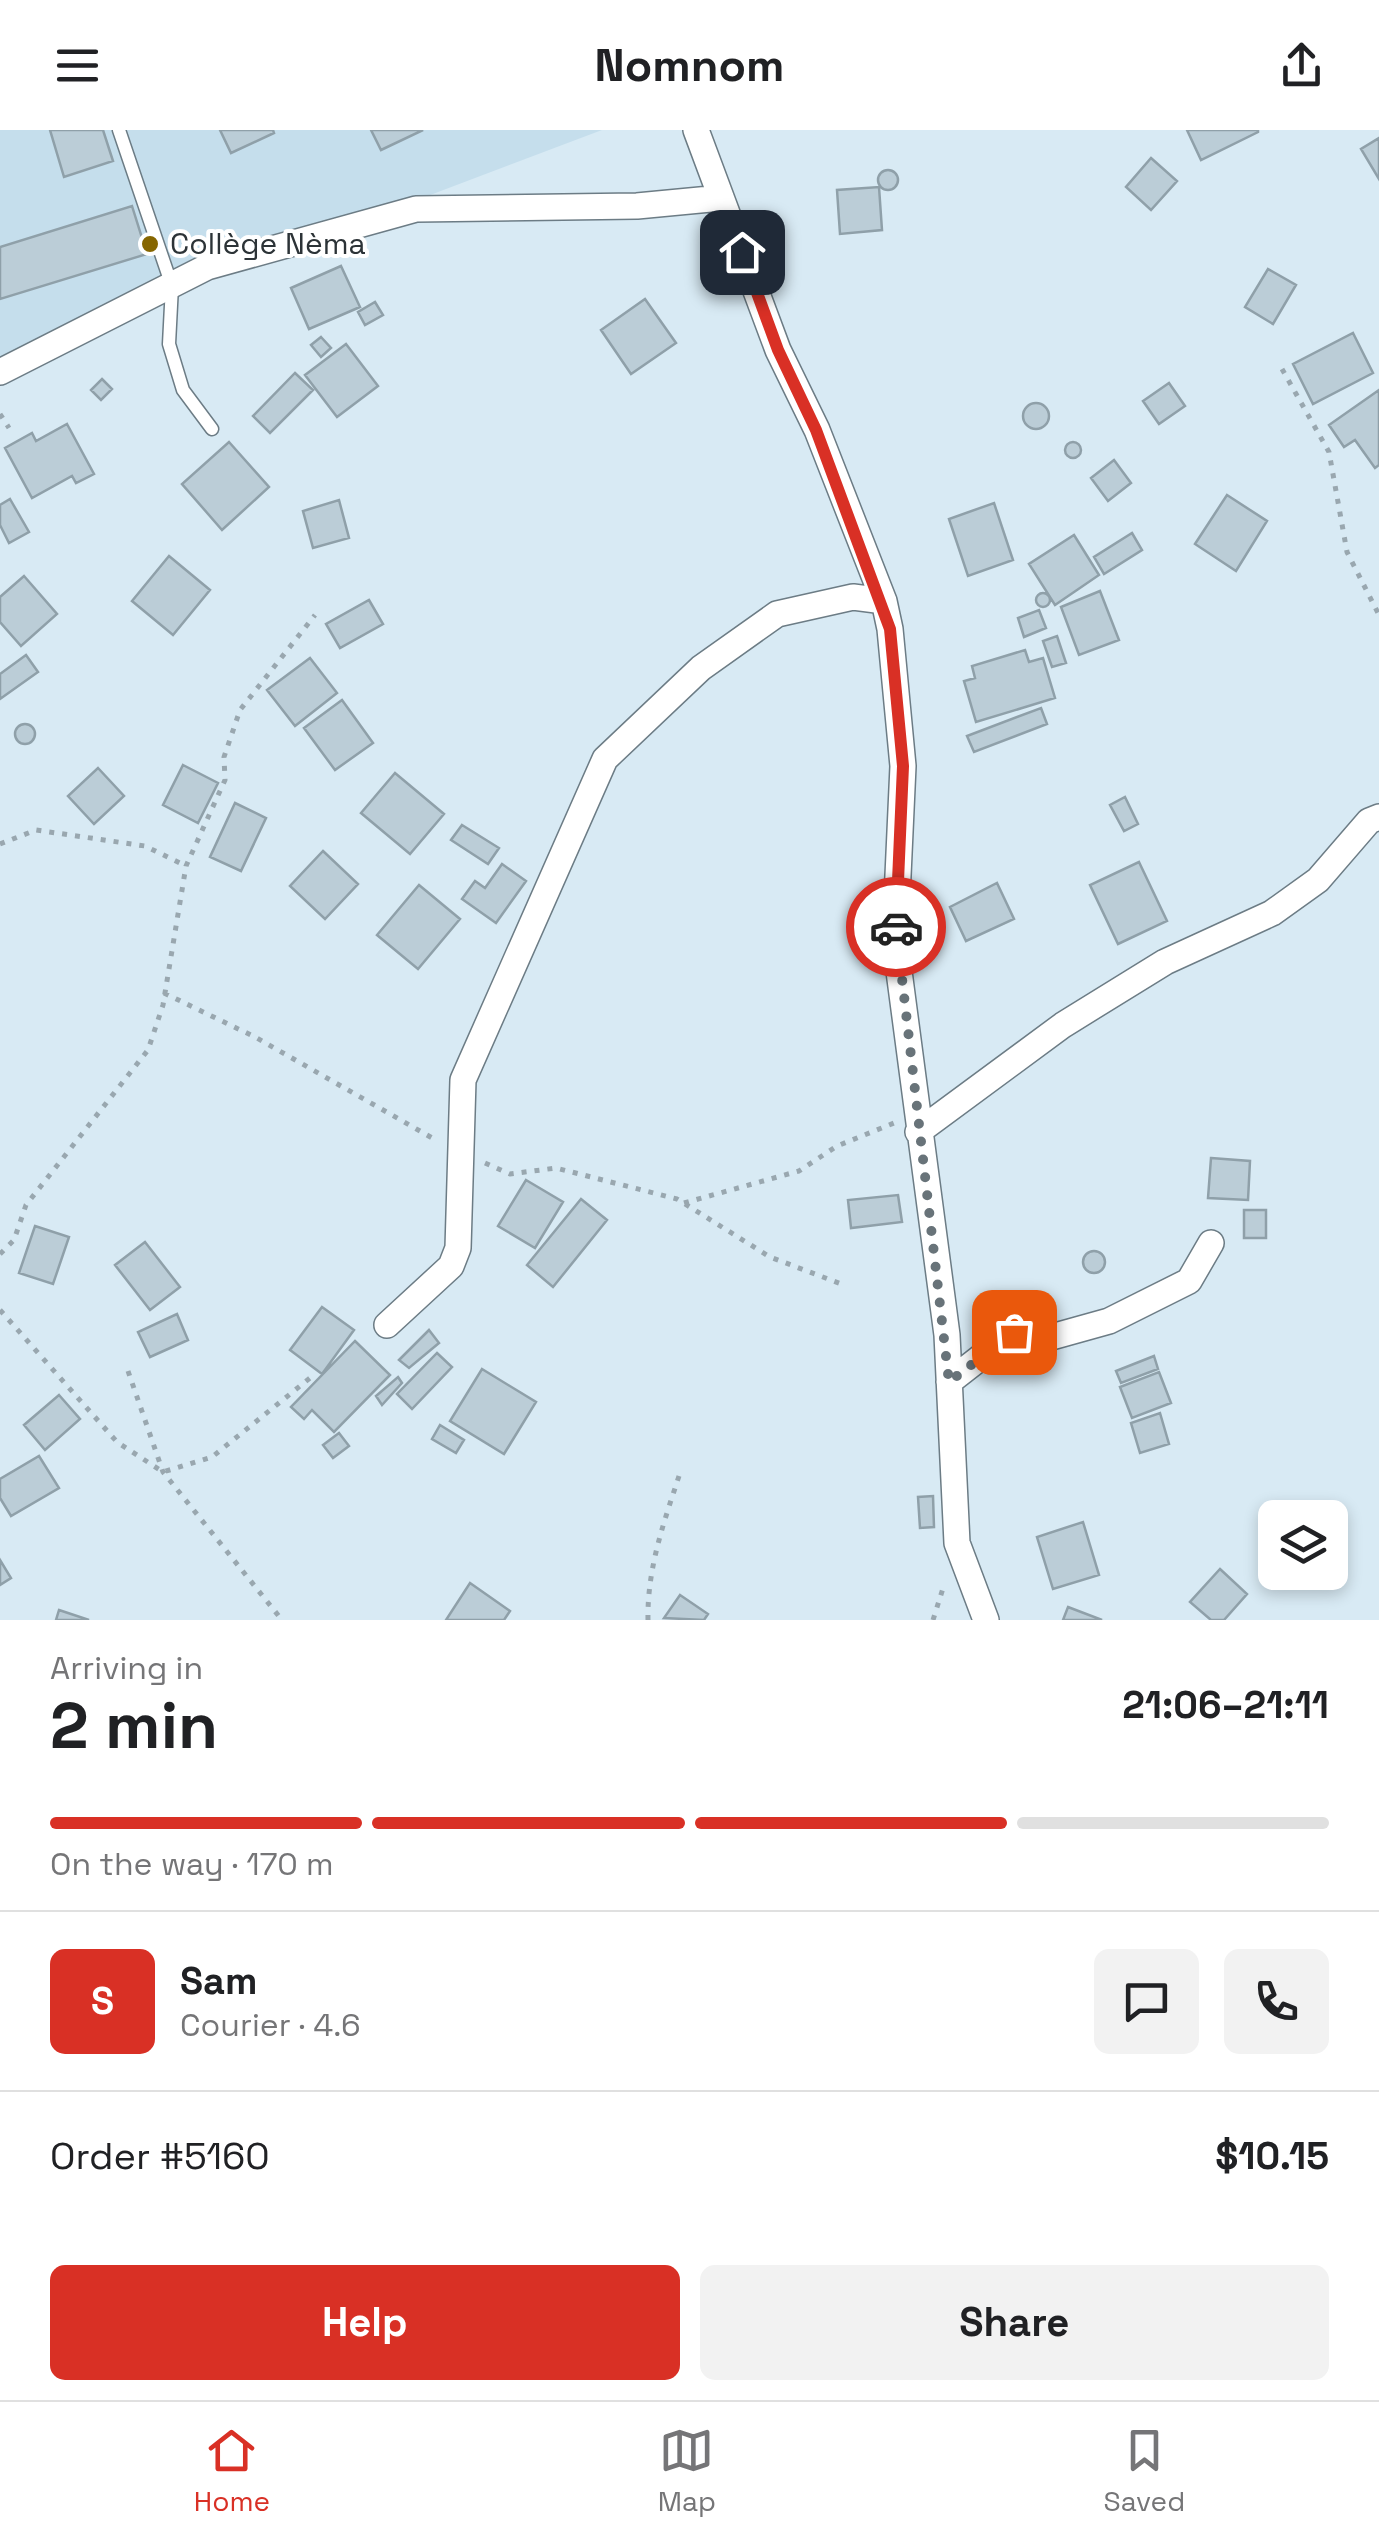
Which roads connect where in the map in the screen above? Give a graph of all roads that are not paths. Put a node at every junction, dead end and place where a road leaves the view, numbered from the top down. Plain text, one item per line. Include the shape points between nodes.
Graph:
1 (119, 130) edge
2 (696, 130) edge
3 (722, 198) junction
4 (172, 286) junction
5 (0, 372) edge
6 (212, 429) dead end
7 (884, 600) junction
8 (1379, 817) edge
9 (918, 1131) junction
10 (1212, 1243) dead end
11 (387, 1326) dead end
12 (949, 1382) junction
13 (986, 1620) edge

1 - 4 lane
2 - 3 street
3 - 4 street via 416,209 207,267
3 - 7 street
4 - 5 street
4 - 6 lane via 169,344 183,390
7 - 9 street via 903,766 895,940
7 - 11 street via 853,597 777,614 701,668 605,759 463,1080 458,1248 450,1266
8 - 9 street via 1368,821 1318,880 1272,912 1165,962 1063,1025
9 - 12 street
10 - 12 street via 1189,1280 1108,1320 1048,1338 1014,1332
12 - 13 street via 956,1544

